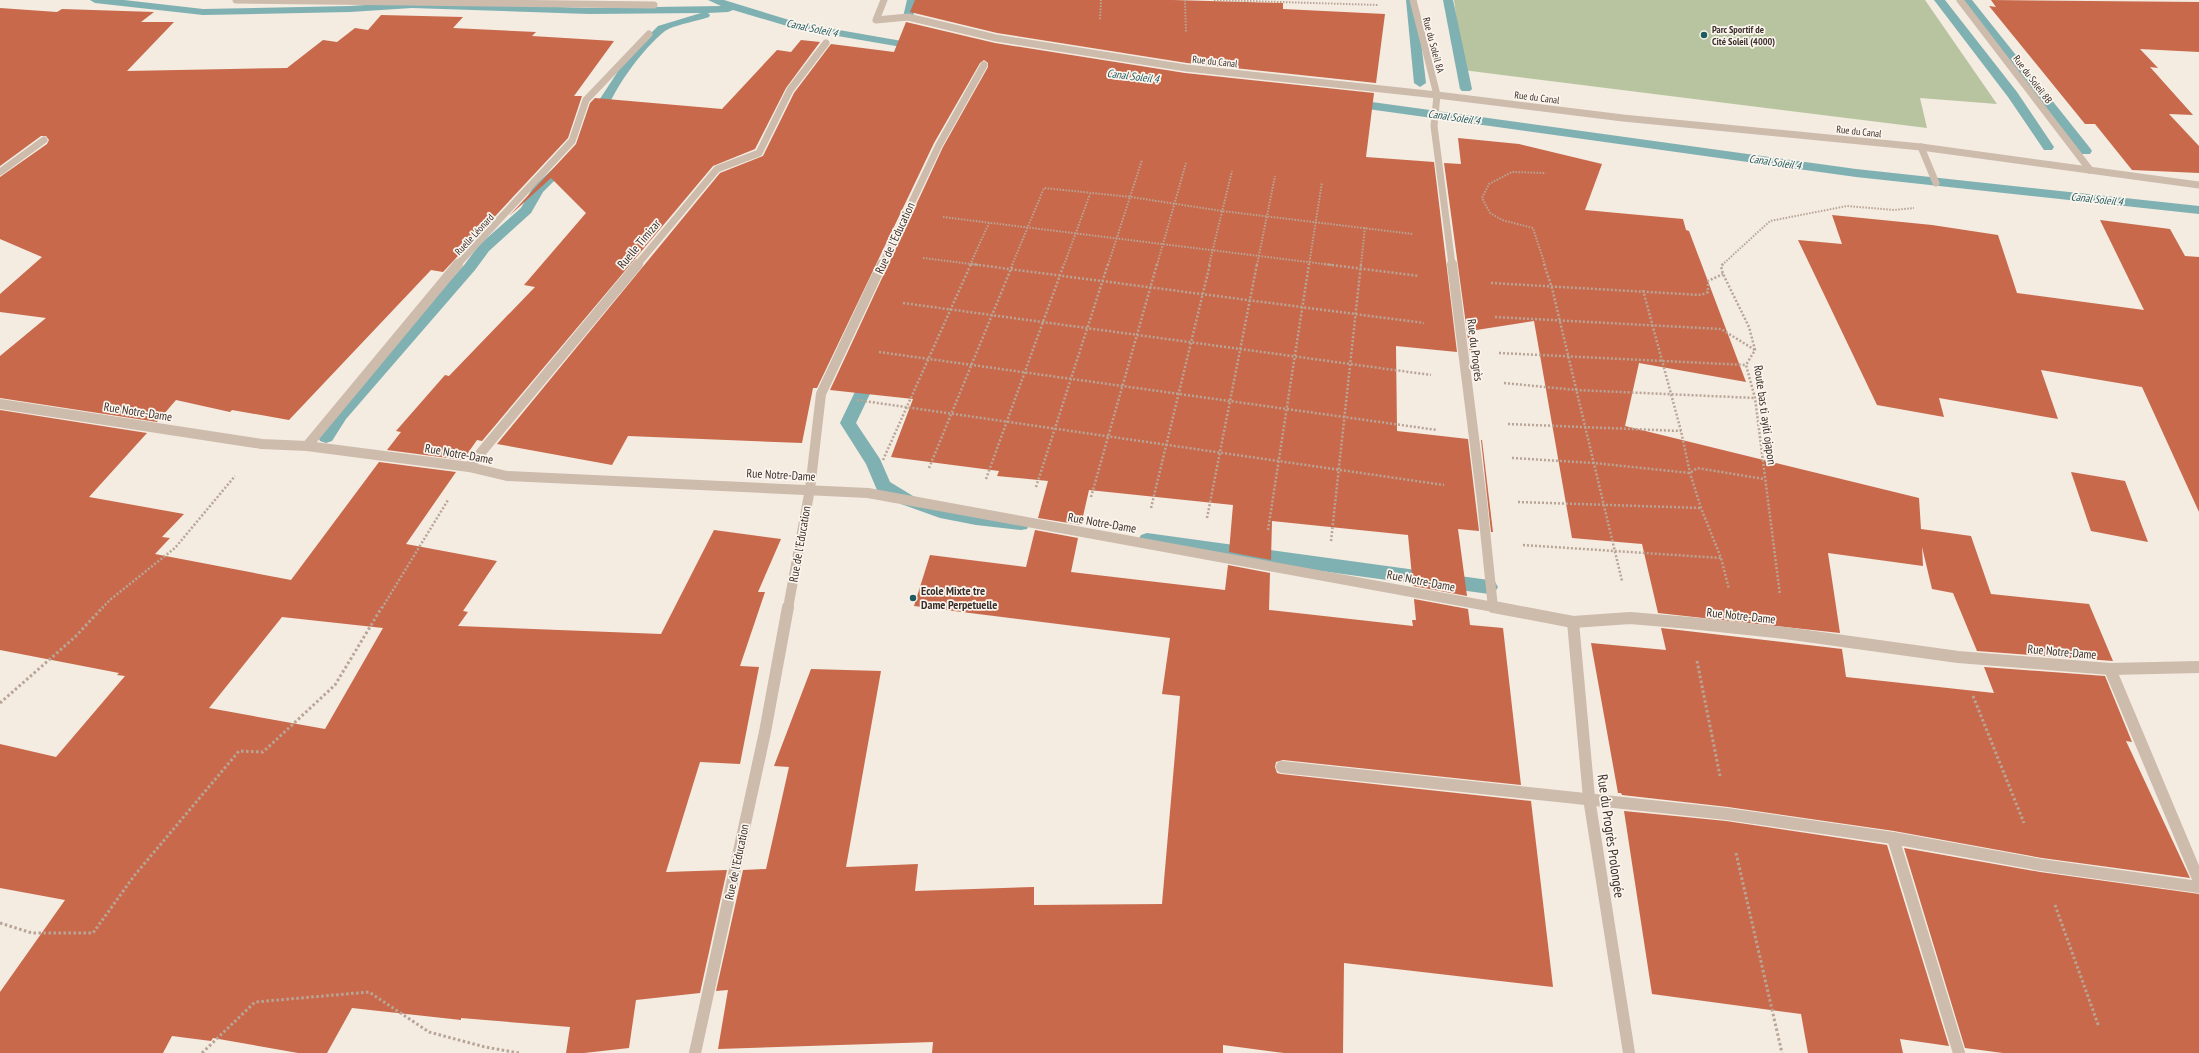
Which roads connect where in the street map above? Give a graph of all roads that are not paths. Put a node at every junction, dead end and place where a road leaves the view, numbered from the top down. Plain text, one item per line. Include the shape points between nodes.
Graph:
1 (236, 0) edge
2 (884, 0) edge
3 (1960, 0) edge
4 (1413, 3) edge
5 (654, 5) dead end
6 (649, 34) dead end
7 (826, 43) dead end
8 (984, 65) dead end
9 (1437, 95) junction
10 (44, 140) dead end
11 (1922, 147) junction
12 (2090, 170) junction
13 (0, 172) edge
14 (1936, 183) road end
15 (2199, 185) edge
16 (0, 404) edge
17 (307, 446) junction
18 (469, 467) junction
19 (810, 489) junction
20 (1493, 608) junction
21 (1573, 622) junction
22 (2199, 667) edge
23 (2110, 669) junction
24 (1282, 767) dead end
25 (1589, 798) junction
26 (1893, 838) junction
27 (2199, 881) edge
28 (2199, 887) edge
29 (695, 1053) edge
30 (1629, 1053) edge
31 (1959, 1053) edge

1 - 5 street
2 - 9 street, Rue du Canal via 876,20 908,18 996,38 1186,68
3 - 12 street, Rue du Soleil 8B
4 - 9 street, Rue du Soleil 8A
6 - 17 street, Ruelle Léonard via 586,100 572,141 441,283
7 - 18 street, Ruelle Timizar via 790,90 759,153 717,169
8 - 19 street, Rue de l'Education via 939,145 821,394
9 - 11 street, Rue du Canal via 1623,118
9 - 20 street, Rue du Progrès via 1434,126 1482,501
10 - 13 street
11 - 12 street, Rue du Canal
11 - 14 street
12 - 15 street, Rue du Canal
16 - 17 street, Rue Notre-Dame via 262,444
17 - 18 street, Rue Notre-Dame
18 - 19 street, Rue Notre-Dame via 507,476
19 - 20 street, Rue Notre-Dame via 868,493
19 - 29 street, Rue de l'Education via 765,732
20 - 21 street, Rue Notre-Dame
21 - 23 street, Rue Notre-Dame via 1630,618 1785,633 1958,657
21 - 25 street, Rue du Progrès Prolongée
22 - 23 street, Rue Notre-Dame
23 - 27 street
24 - 25 street
25 - 26 street via 1727,814
25 - 30 street, Rue du Progrès Prolongée
26 - 28 street via 2041,865
26 - 31 street

